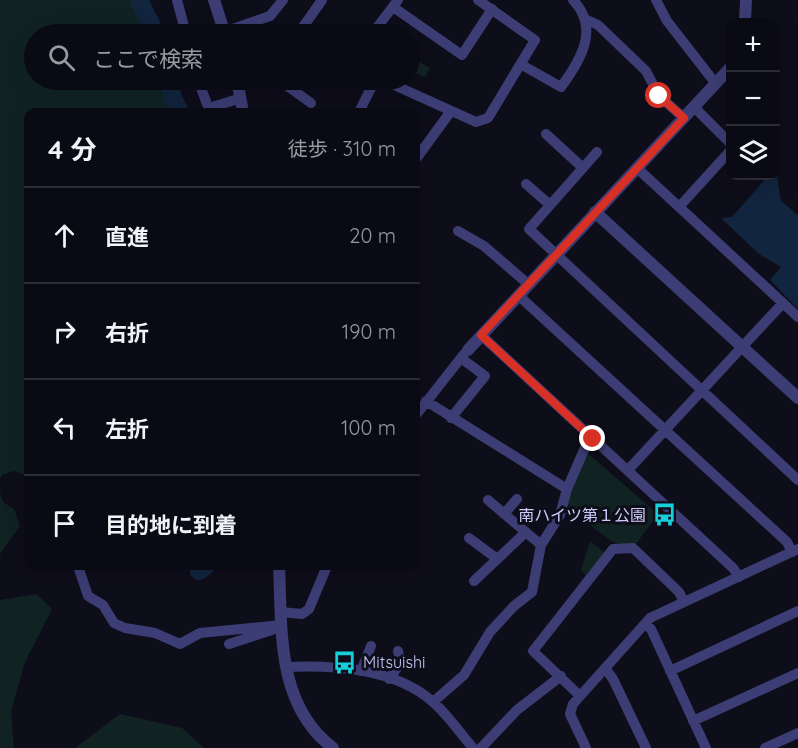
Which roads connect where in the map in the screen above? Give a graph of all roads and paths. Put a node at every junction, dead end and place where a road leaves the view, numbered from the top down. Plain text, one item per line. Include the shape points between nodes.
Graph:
1 (177, 0) edge
2 (214, 0) edge
3 (283, 0) edge
4 (322, 0) edge
5 (478, 0) edge
6 (573, 0) edge
7 (656, 0) edge
8 (746, 0) edge
9 (395, 4) edge
10 (492, 9) junction
11 (745, 18) edge
12 (586, 20) junction
13 (183, 24) edge
14 (221, 24) edge
15 (248, 24) edge
16 (305, 24) edge
17 (380, 24) edge
18 (522, 65) junction
19 (727, 72) edge
20 (717, 84) junction
21 (202, 90) edge
22 (239, 90) edge
23 (293, 90) edge
24 (370, 90) edge
25 (405, 90) edge
26 (240, 98) junction
27 (311, 103) dead end
28 (694, 107) junction
29 (208, 108) edge
30 (214, 108) edge
31 (242, 108) edge
32 (361, 108) edge
33 (451, 111) junction
34 (684, 118) junction
35 (546, 134) dead end
36 (726, 134) edge
37 (597, 152) dead end
38 (420, 154) edge
39 (726, 155) edge
40 (584, 168) junction
41 (637, 168) junction
42 (526, 184) dead end
43 (550, 205) junction
44 (679, 207) junction
45 (595, 212) junction
46 (458, 231) dead end
47 (555, 255) junction
48 (528, 284) junction
49 (518, 295) junction
50 (783, 303) junction
51 (798, 317) edge
52 (481, 335) junction
53 (742, 347) junction
54 (465, 354) junction
55 (702, 391) junction
56 (798, 398) edge
57 (426, 401) junction
58 (420, 409) edge
59 (451, 417) junction
60 (665, 430) junction
61 (590, 436) junction
62 (628, 470) junction
63 (798, 480) edge
64 (567, 489) junction
65 (517, 499) dead end
66 (488, 500) dead end
67 (504, 514) junction
68 (526, 532) junction
69 (469, 538) dead end
70 (541, 545) junction
71 (795, 551) edge
72 (496, 558) junction
73 (79, 570) edge
74 (279, 570) edge
75 (325, 570) edge
76 (739, 577) junction
77 (474, 581) dead end
78 (684, 602) junction
79 (798, 612) edge
80 (282, 621) junction
81 (645, 624) junction
82 (230, 644) dead end
83 (371, 646) dead end
84 (398, 651) dead end
85 (286, 667) junction
86 (605, 668) junction
87 (361, 671) junction
88 (670, 671) junction
89 (798, 673) edge
90 (561, 676) junction
91 (389, 679) junction
92 (580, 696) junction
93 (433, 702) junction
94 (693, 721) junction
95 (798, 733) edge
96 (333, 748) edge
97 (473, 748) edge
98 (481, 748) edge
99 (586, 748) edge
100 (646, 748) edge
101 (706, 748) edge
102 (765, 748) edge

1 - 13 street
2 - 14 street
3 - 15 street via 270,16
4 - 16 street
5 - 10 street
6 - 12 street
7 - 20 street via 667,21
8 - 11 street
9 - 10 street via 462,55
9 - 17 street
10 - 18 street via 535,40
12 - 18 street via 584,49 561,87
12 - 34 street via 598,25 646,71 659,96
18 - 33 street via 488,118 476,122
19 - 20 street
20 - 28 street
21 - 29 street
22 - 26 street
23 - 27 street
24 - 32 street
25 - 33 street
26 - 30 street
26 - 31 street
28 - 34 street
28 - 36 street
33 - 38 street
34 - 41 street
35 - 40 street
37 - 40 street
39 - 44 street
40 - 43 street
41 - 44 street
41 - 45 street
42 - 43 street
43 - 47 street via 529,230
44 - 50 street
45 - 47 street
45 - 53 street
46 - 48 street via 484,246
47 - 48 street
47 - 55 street
48 - 49 street
49 - 52 street
49 - 60 street
50 - 51 street
50 - 53 street
52 - 54 street
52 - 61 street
53 - 55 street
53 - 56 street
54 - 57 street
54 - 59 street via 485,376
55 - 60 street
55 - 63 street
57 - 58 street
57 - 59 street
59 - 64 street
60 - 62 street
60 - 71 street
61 - 62 street
61 - 64 street
62 - 76 street
64 - 70 street via 560,515
65 - 67 street
66 - 67 street
67 - 68 street
68 - 70 street
68 - 72 street
69 - 72 street
70 - 93 street via 532,592 490,632 464,675
71 - 76 street
72 - 77 street
73 - 80 street via 88,596 103,605 114,623 146,630 180,644 200,633
74 - 80 street
75 - 80 street via 309,609
76 - 78 street
78 - 81 street
78 - 90 street via 679,592 633,548 613,549 533,651
79 - 88 street
80 - 82 street
80 - 85 street
81 - 86 street
81 - 88 street
83 - 87 street
84 - 91 street via 401,662
85 - 87 street
85 - 96 street via 291,692 302,716
86 - 92 street
86 - 100 street
87 - 91 street
88 - 94 street
89 - 94 street
90 - 92 street
90 - 98 street via 517,710
91 - 93 street via 411,687
92 - 99 street via 570,714
93 - 97 street
94 - 101 street
95 - 102 street

